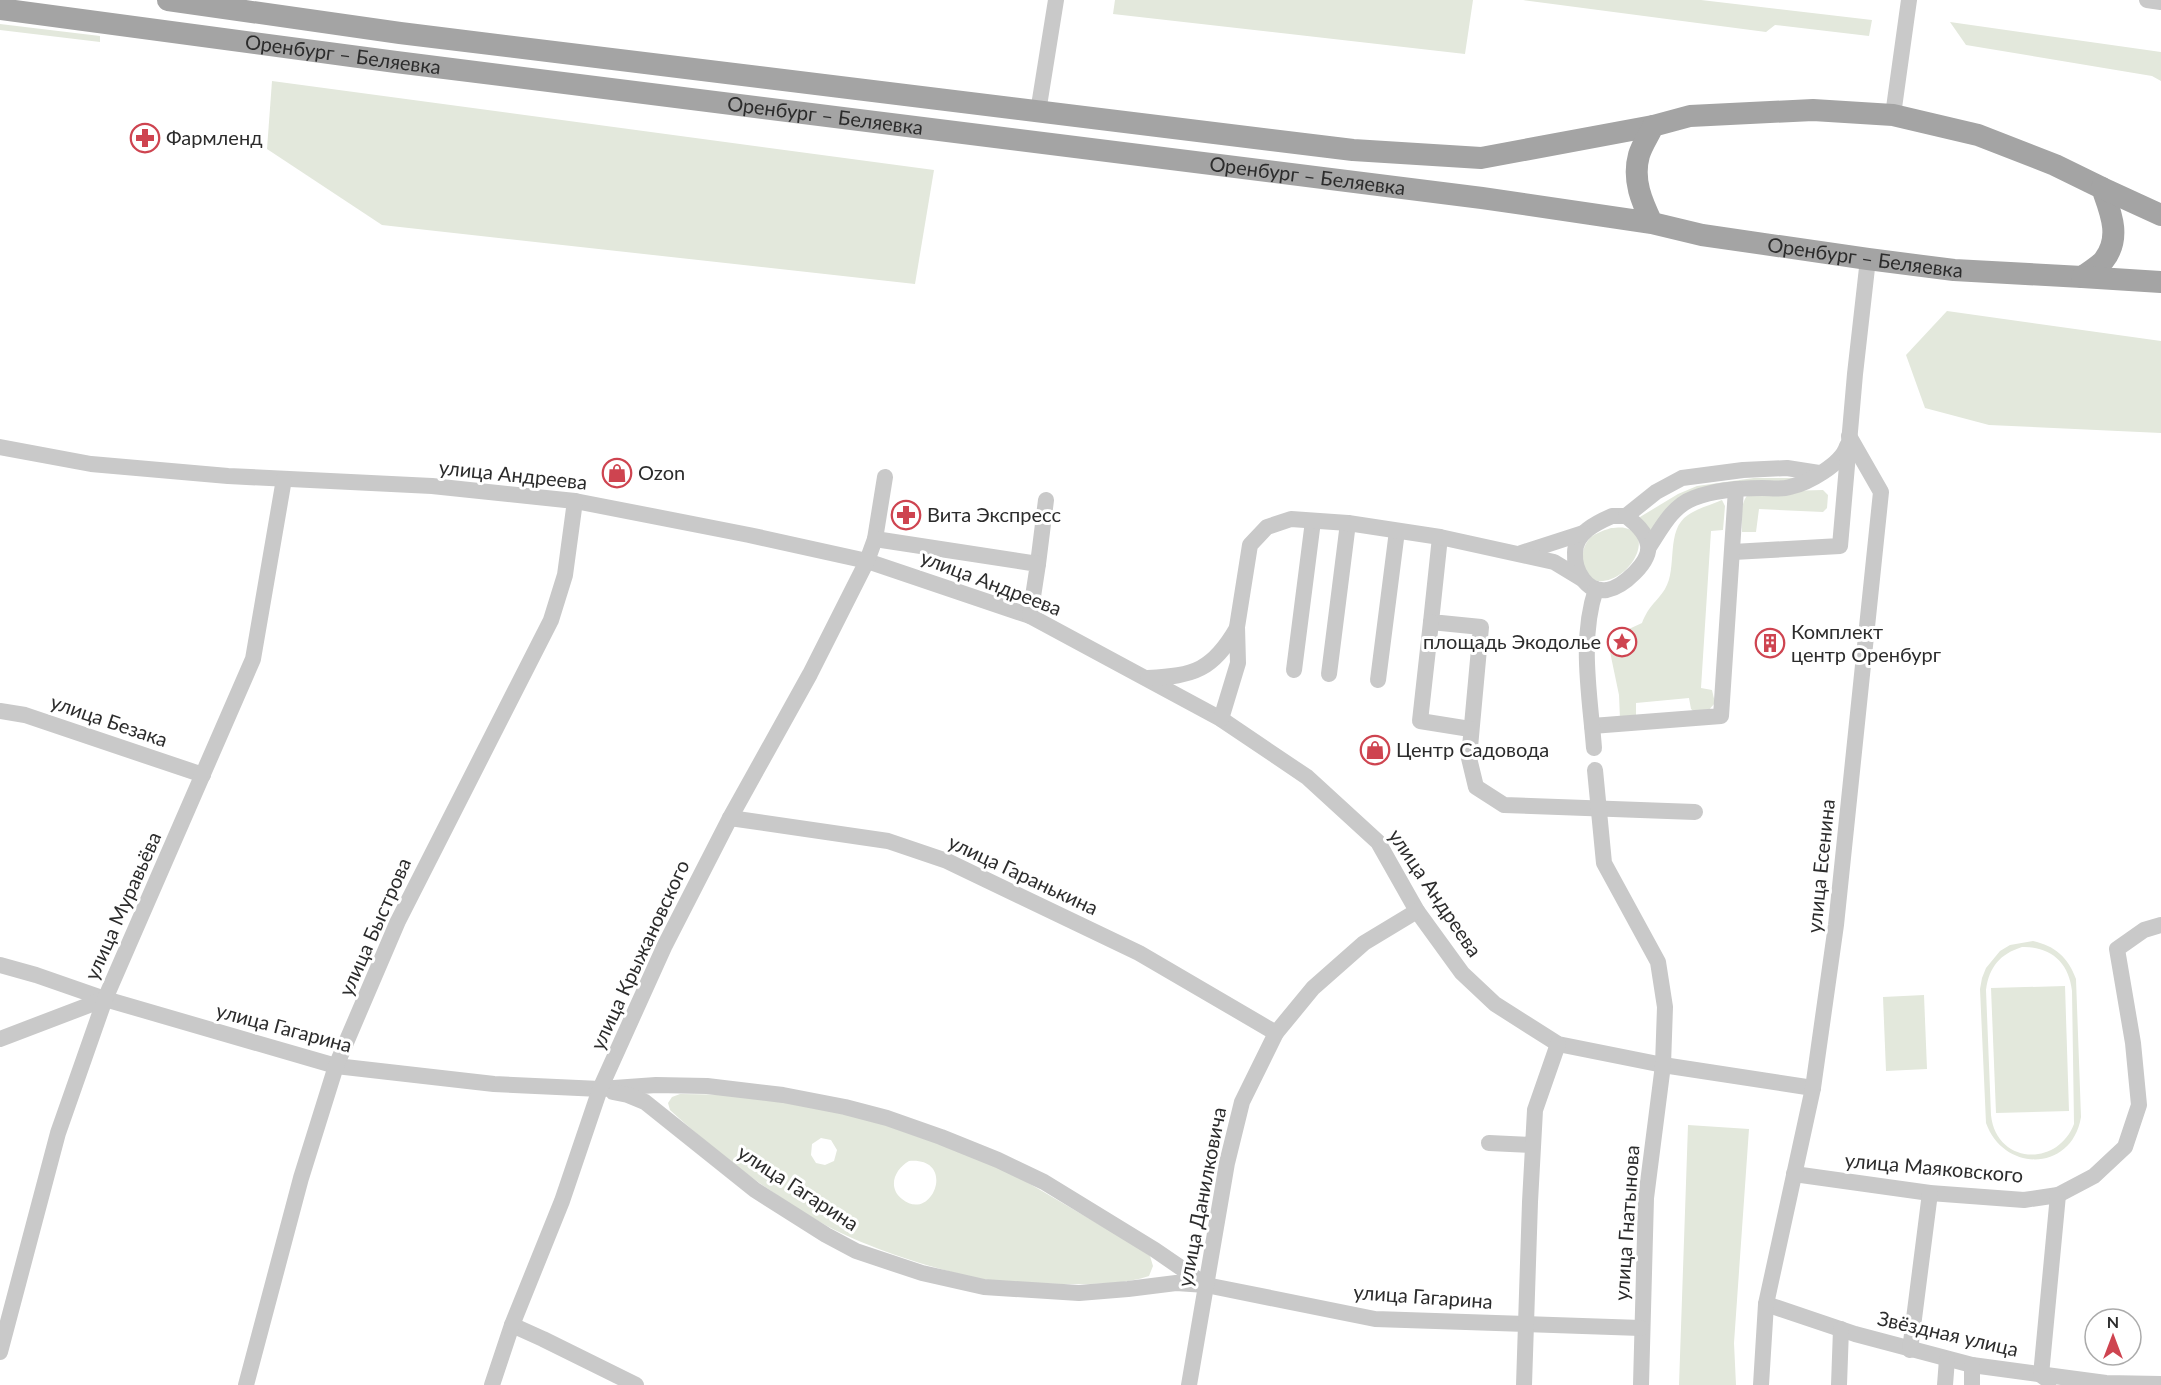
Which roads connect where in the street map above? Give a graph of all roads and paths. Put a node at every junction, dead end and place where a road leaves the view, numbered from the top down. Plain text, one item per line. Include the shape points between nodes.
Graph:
1 (168, 0) edge
2 (1056, 0) edge
3 (1909, 0) edge
4 (2147, 0) edge
5 (2161, 2) edge
6 (0, 9) edge
7 (1038, 112) junction
8 (1893, 115) junction
9 (1653, 126) junction
10 (2102, 188) junction
11 (2161, 215) edge
12 (1652, 223) junction
13 (1868, 259) junction
14 (2082, 277) junction
15 (2161, 282) edge
16 (1849, 436) junction
17 (0, 447) edge
18 (1819, 473) junction
19 (885, 477) dead end
20 (284, 479) junction
21 (1736, 489) junction
22 (1046, 500) dead end
23 (575, 501) junction
24 (1626, 516) junction
25 (1313, 521) junction
26 (1348, 523) junction
27 (1397, 531) junction
28 (1583, 533) junction
29 (1440, 537) junction
30 (875, 539) junction
31 (1648, 548) junction
32 (1733, 552) junction
33 (1519, 554) junction
34 (867, 561) junction
35 (1038, 564) junction
36 (1589, 584) junction
37 (1030, 616) junction
38 (1431, 622) junction
39 (1237, 627) junction
40 (1294, 670) dead end
41 (1329, 674) dead end
42 (1148, 678) junction
43 (1378, 680) dead end
44 (0, 711) edge
45 (1221, 719) junction
46 (1592, 726) junction
47 (1470, 729) junction
48 (1594, 748) dead end
49 (1595, 770) dead end
50 (203, 775) junction
51 (1599, 809) junction
52 (1695, 812) dead end
53 (730, 818) junction
54 (1417, 911) junction
55 (2161, 924) edge
56 (0, 965) edge
57 (105, 999) junction
58 (1276, 1033) junction
59 (0, 1039) edge
60 (1558, 1044) junction
61 (1663, 1065) junction
62 (336, 1066) junction
63 (1813, 1088) junction
64 (600, 1089) junction
65 (1489, 1143) dead end
66 (1533, 1145) junction
67 (1794, 1174) junction
68 (1930, 1193) junction
69 (2058, 1195) junction
70 (1206, 1285) junction
71 (1766, 1304) junction
72 (1526, 1324) junction
73 (512, 1325) junction
74 (1641, 1328) junction
75 (1841, 1329) junction
76 (1910, 1350) junction
77 (0, 1352) edge
78 (1947, 1359) junction
79 (1971, 1365) junction
80 (2048, 1380) edge
81 (2161, 1384) edge
82 (246, 1385) edge
83 (492, 1385) edge
84 (636, 1385) edge
85 (1189, 1385) edge
86 (1524, 1385) edge
87 (1641, 1385) edge
88 (1761, 1385) edge
89 (1839, 1385) edge
90 (1945, 1385) edge
91 (1972, 1385) edge

1 - 7 main road, Оренбург – Беляевка via 400,33
2 - 7 street
3 - 8 street
4 - 5 street
6 - 12 main road, Оренбург – Беляевка
7 - 9 main road, Оренбург – Беляевка via 1353,150 1481,158
8 - 9 main road, Оренбург – Беляевка via 1812,110 1690,116
8 - 10 main road, Оренбург – Беляевка via 1978,135
9 - 12 main road via 1639,156 1637,181
10 - 11 main road, Оренбург – Беляевка
10 - 14 main road via 2114,222 2114,239 2104,260
12 - 13 main road, Оренбург – Беляевка via 1702,235
13 - 14 main road, Оренбург – Беляевка via 1954,270
13 - 16 street
14 - 15 main road, Оренбург – Беляевка
16 - 18 street via 1845,453
16 - 32 street via 1840,546
16 - 63 street, улица Есенина via 1881,492 1836,925
17 - 20 street, улица Андреева via 91,464
18 - 21 street via 1788,488
18 - 24 street via 1787,468 1682,478 1656,492
19 - 30 street, улица Крыжановского
20 - 23 street, улица Андреева via 432,486
20 - 50 street, улица Муравьёва via 253,659
21 - 31 street via 1692,498 1672,512
21 - 32 street
22 - 35 street
23 - 34 street, улица Андреева
23 - 62 street, улица Быстрова via 565,575 551,620 398,921
24 - 28 street via 1612,516
24 - 31 street via 1646,537
25 - 26 street
25 - 39 street via 1291,519 1267,527 1250,545
25 - 40 street
26 - 27 street
26 - 41 street
27 - 29 street
27 - 43 street
28 - 33 street
28 - 36 street via 1575,546 1574,561
29 - 33 street
29 - 38 street
30 - 34 street, улица Крыжановского
30 - 35 street
31 - 36 street via 1646,557 1628,578 1609,589
32 - 46 street via 1721,716
33 - 36 street via 1554,562
34 - 37 street, улица Андреева
34 - 53 street, улица Крыжановского
35 - 37 street
36 - 46 street via 1587,640
37 - 42 street, улица Андреева
38 - 47 street via 1420,721
38 - 47 street via 1481,627
39 - 42 street via 1207,666 1176,677
39 - 45 street via 1238,663
42 - 45 street, улица Андреева
44 - 50 street, улица Безака via 25,715
45 - 54 street, улица Андреева via 1307,777 1378,842
46 - 48 street
47 - 51 street via 1469,758 1476,787 1504,806
49 - 51 street, улица Гнатынова
50 - 57 street, улица Муравьёва
51 - 52 street
51 - 61 street, улица Гнатынова via 1604,863 1658,962 1665,1007
53 - 58 street, улица Гаранькина via 888,841 947,861 1139,953
53 - 64 street, улица Крыжановского via 665,945
54 - 58 street, улица Данилковича via 1364,943 1313,988
54 - 60 street, улица Андреева via 1470,981 1496,1004
55 - 69 street, улица Маяковского via 2144,930 2117,949 2139,1105 2125,1147 2094,1176
56 - 57 street, улица Гагарина
57 - 59 street
57 - 62 street, улица Гагарина
57 - 77 street, улица Муравьёва via 58,1133
58 - 70 street, улица Данилковича via 1242,1102
60 - 61 street, улица Андреева
60 - 66 street via 1535,1110
61 - 63 street, улица Андреева
61 - 74 street, улица Гнатынова via 1646,1198
62 - 64 street, улица Гагарина via 495,1084
62 - 82 street, улица Быстрова via 301,1178
63 - 67 street, улица Есенина
64 - 70 street, улица Гагарина via 675,1084 736,1088 887,1118 998,1160 1044,1182
64 - 70 street, улица Гагарина via 645,1102 755,1190 826,1235 856,1251 922,1273 984,1287 1037,1292 1079,1293 1176,1282
64 - 73 street, улица Крыжановского via 562,1201
65 - 66 street
66 - 72 street
67 - 68 street, улица Маяковского
67 - 71 street, улица Есенина
68 - 69 street, улица Маяковского via 2024,1200
68 - 76 street
69 - 80 street
70 - 72 street, улица Гагарина via 1375,1319
70 - 85 street, улица Данилковича
71 - 75 street, Звёздная улица
71 - 88 street, улица Есенина
72 - 74 street, улица Гагарина
72 - 86 street
73 - 83 street, улица Крыжановского
73 - 84 street
74 - 87 street, улица Гнатынова
75 - 76 street, Звёздная улица
75 - 89 street
76 - 78 street, Звёздная улица
78 - 79 street, Звёздная улица
78 - 90 street
79 - 80 street, Звёздная улица
79 - 91 street
80 - 81 street, Звёздная улица

